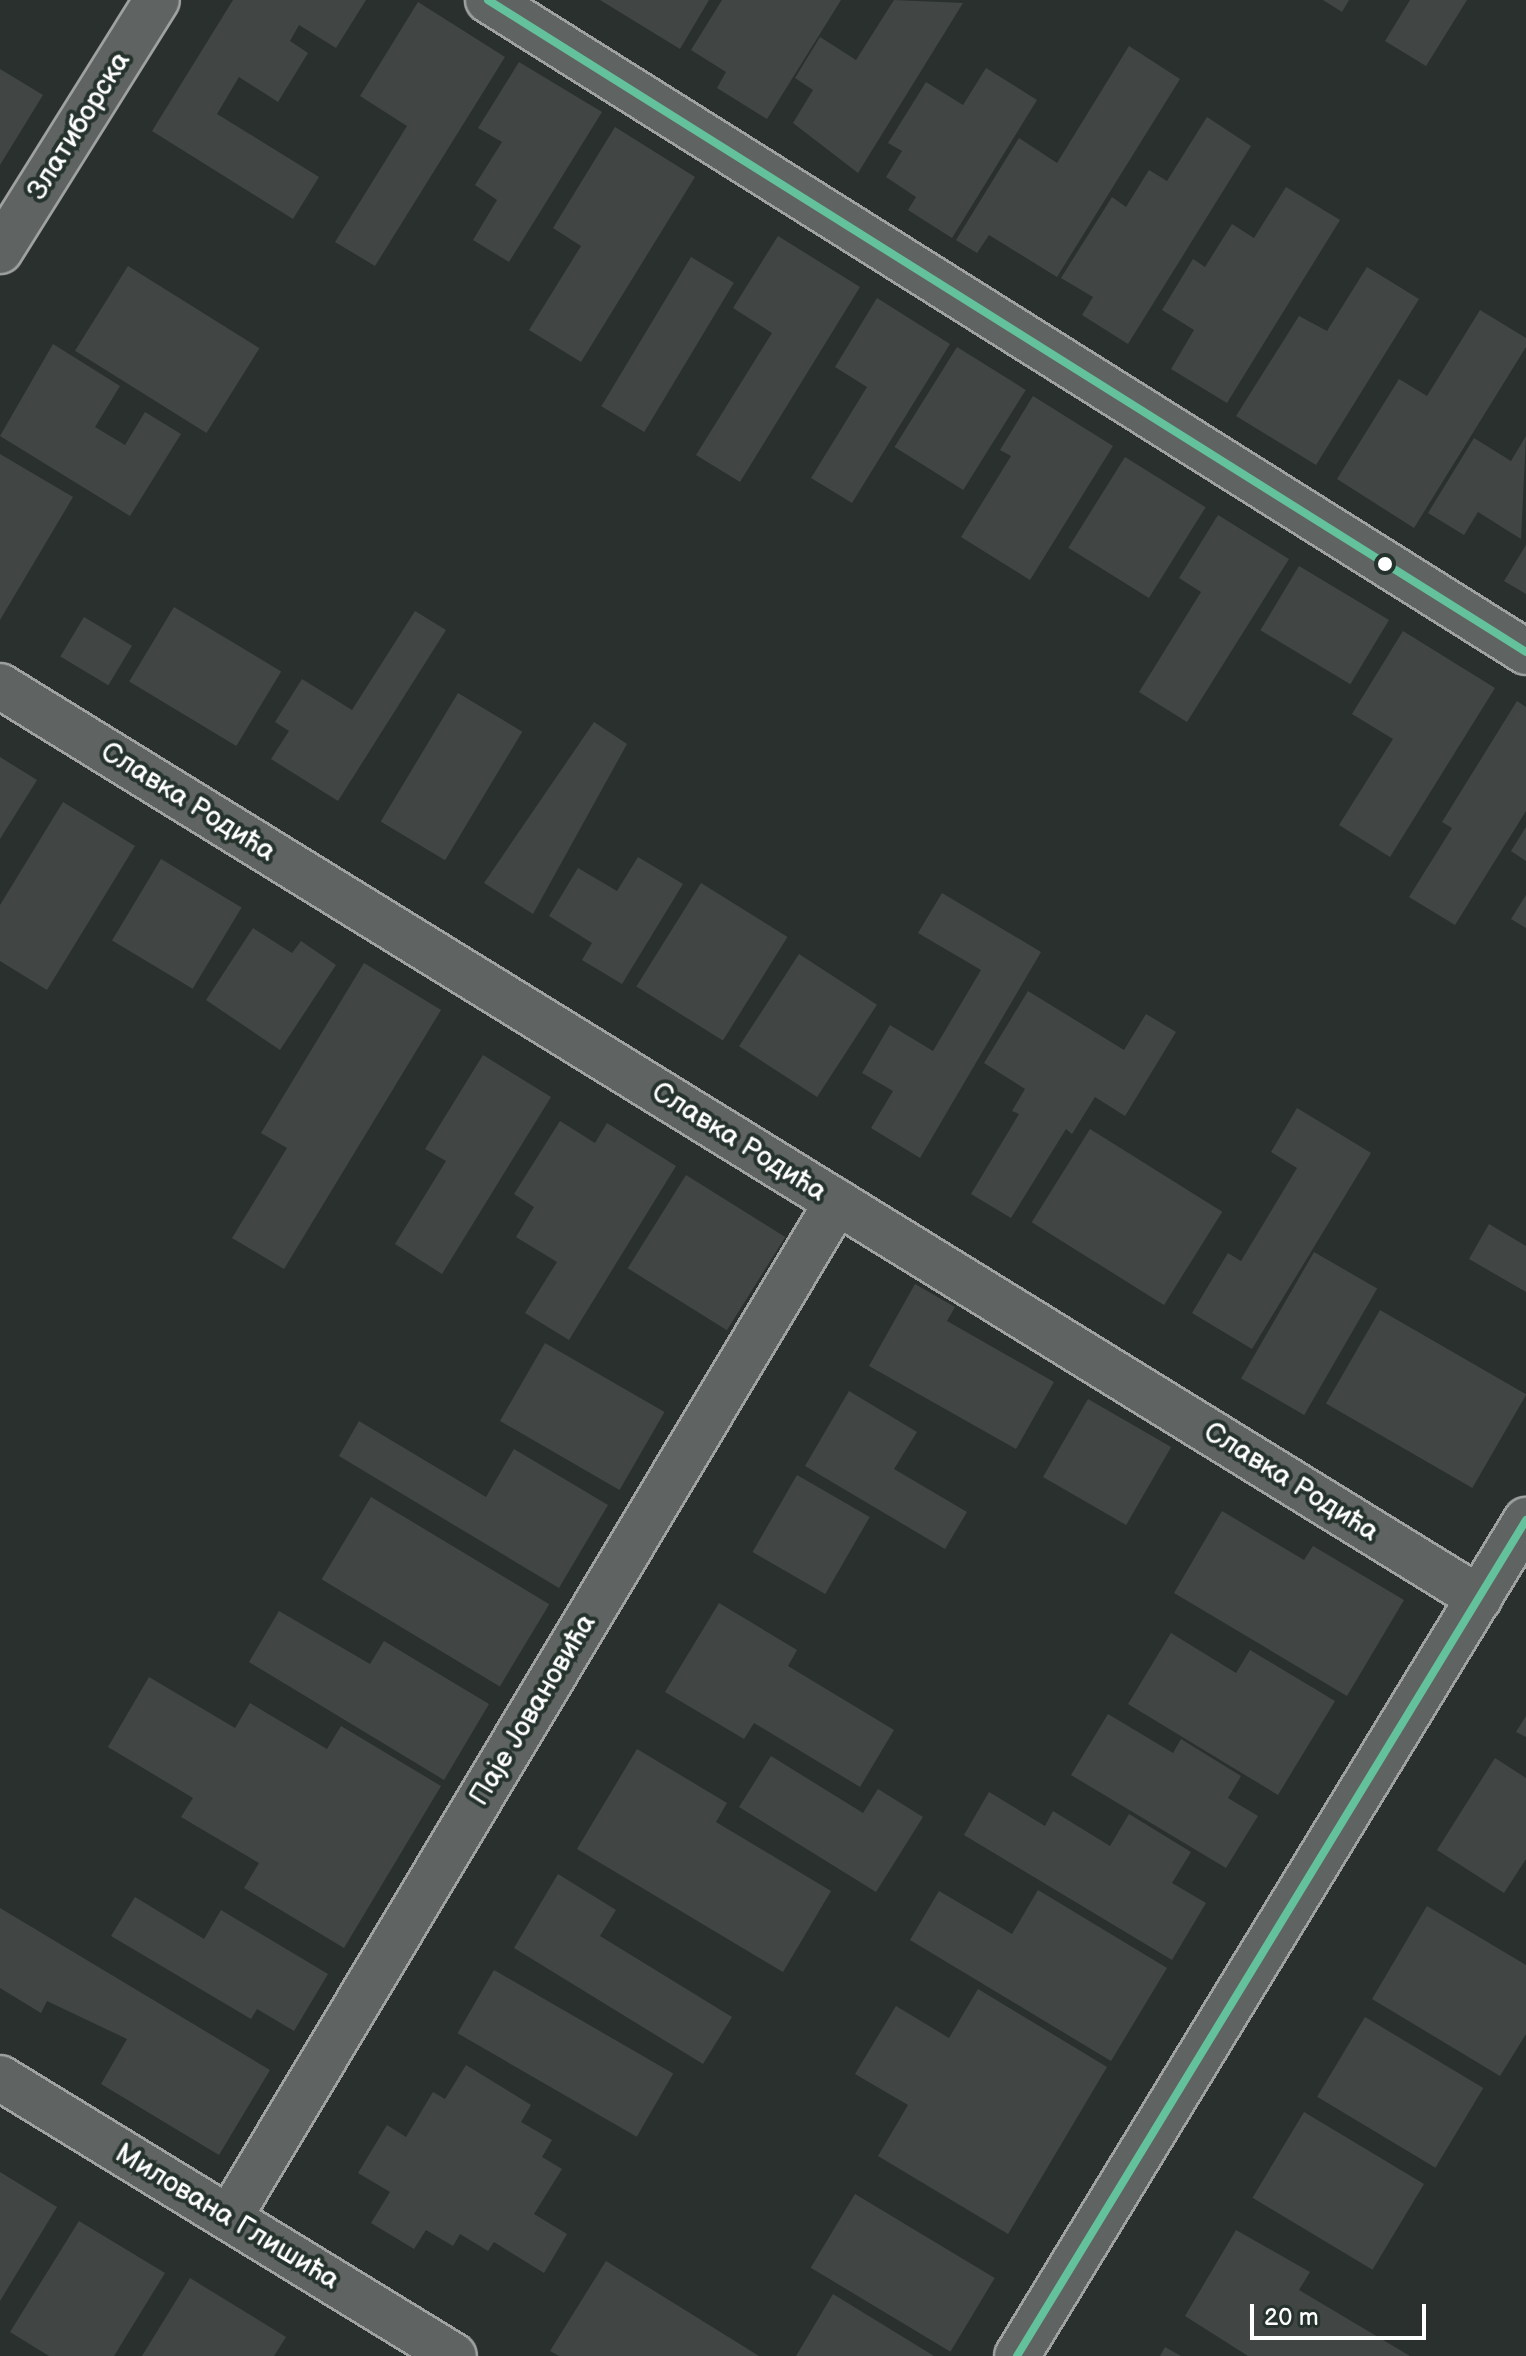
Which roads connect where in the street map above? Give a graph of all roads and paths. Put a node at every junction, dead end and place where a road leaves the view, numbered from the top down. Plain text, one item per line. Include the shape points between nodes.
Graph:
1 (157, 0) edge
2 (488, 0) edge
3 (0, 251) edge
4 (1526, 652) edge
5 (0, 686) edge
6 (837, 1202) junction
7 (1526, 1520) edge
8 (1479, 1598) junction
9 (0, 2078) edge
10 (229, 2218) junction
11 (454, 2356) edge
12 (1017, 2356) edge

1 - 3 street, Златиборска
2 - 4 street
5 - 6 street, Славка Родића
6 - 8 street, Славка Родића
6 - 10 street, Паје Јовановића
7 - 8 street
8 - 12 street
9 - 10 street, Милована Глишића
10 - 11 street, Милована Глишића

